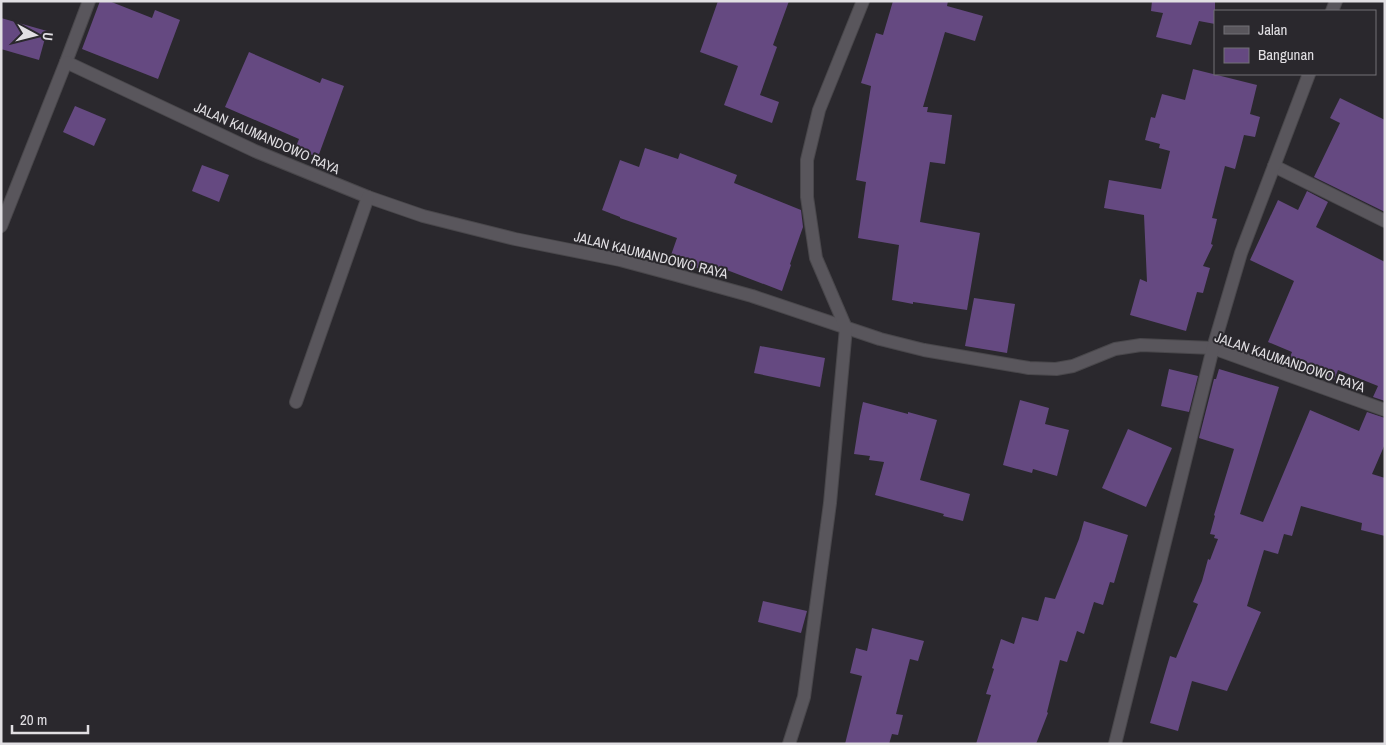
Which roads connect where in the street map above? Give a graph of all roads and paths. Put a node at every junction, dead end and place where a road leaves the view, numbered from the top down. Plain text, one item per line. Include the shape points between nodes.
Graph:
1 (89, 1) edge
2 (863, 1) edge
3 (66, 62) junction
4 (1308, 75) edge
5 (1274, 166) junction
6 (368, 197) junction
7 (1385, 221) edge
8 (1, 226) edge
9 (846, 328) junction
10 (1212, 348) junction
11 (296, 402) dead end
12 (1385, 410) edge
13 (789, 744) edge
14 (1115, 744) edge

1 - 3 street
2 - 9 street via 819,110 808,160 807,197 816,258
3 - 6 street, JALAN KAUMANDOWO RAYA via 255,151
3 - 8 street
4 - 5 street
5 - 7 street
5 - 10 street via 1241,253
6 - 9 street, JALAN KAUMANDOWO RAYA via 423,216 506,237 648,267 752,296
6 - 11 street
9 - 10 street, JALAN KAUMANDOWO RAYA via 924,350 1029,368 1073,366 1115,349 1141,345
9 - 13 street via 830,503 804,697
10 - 12 street, JALAN KAUMANDOWO RAYA
10 - 14 street

